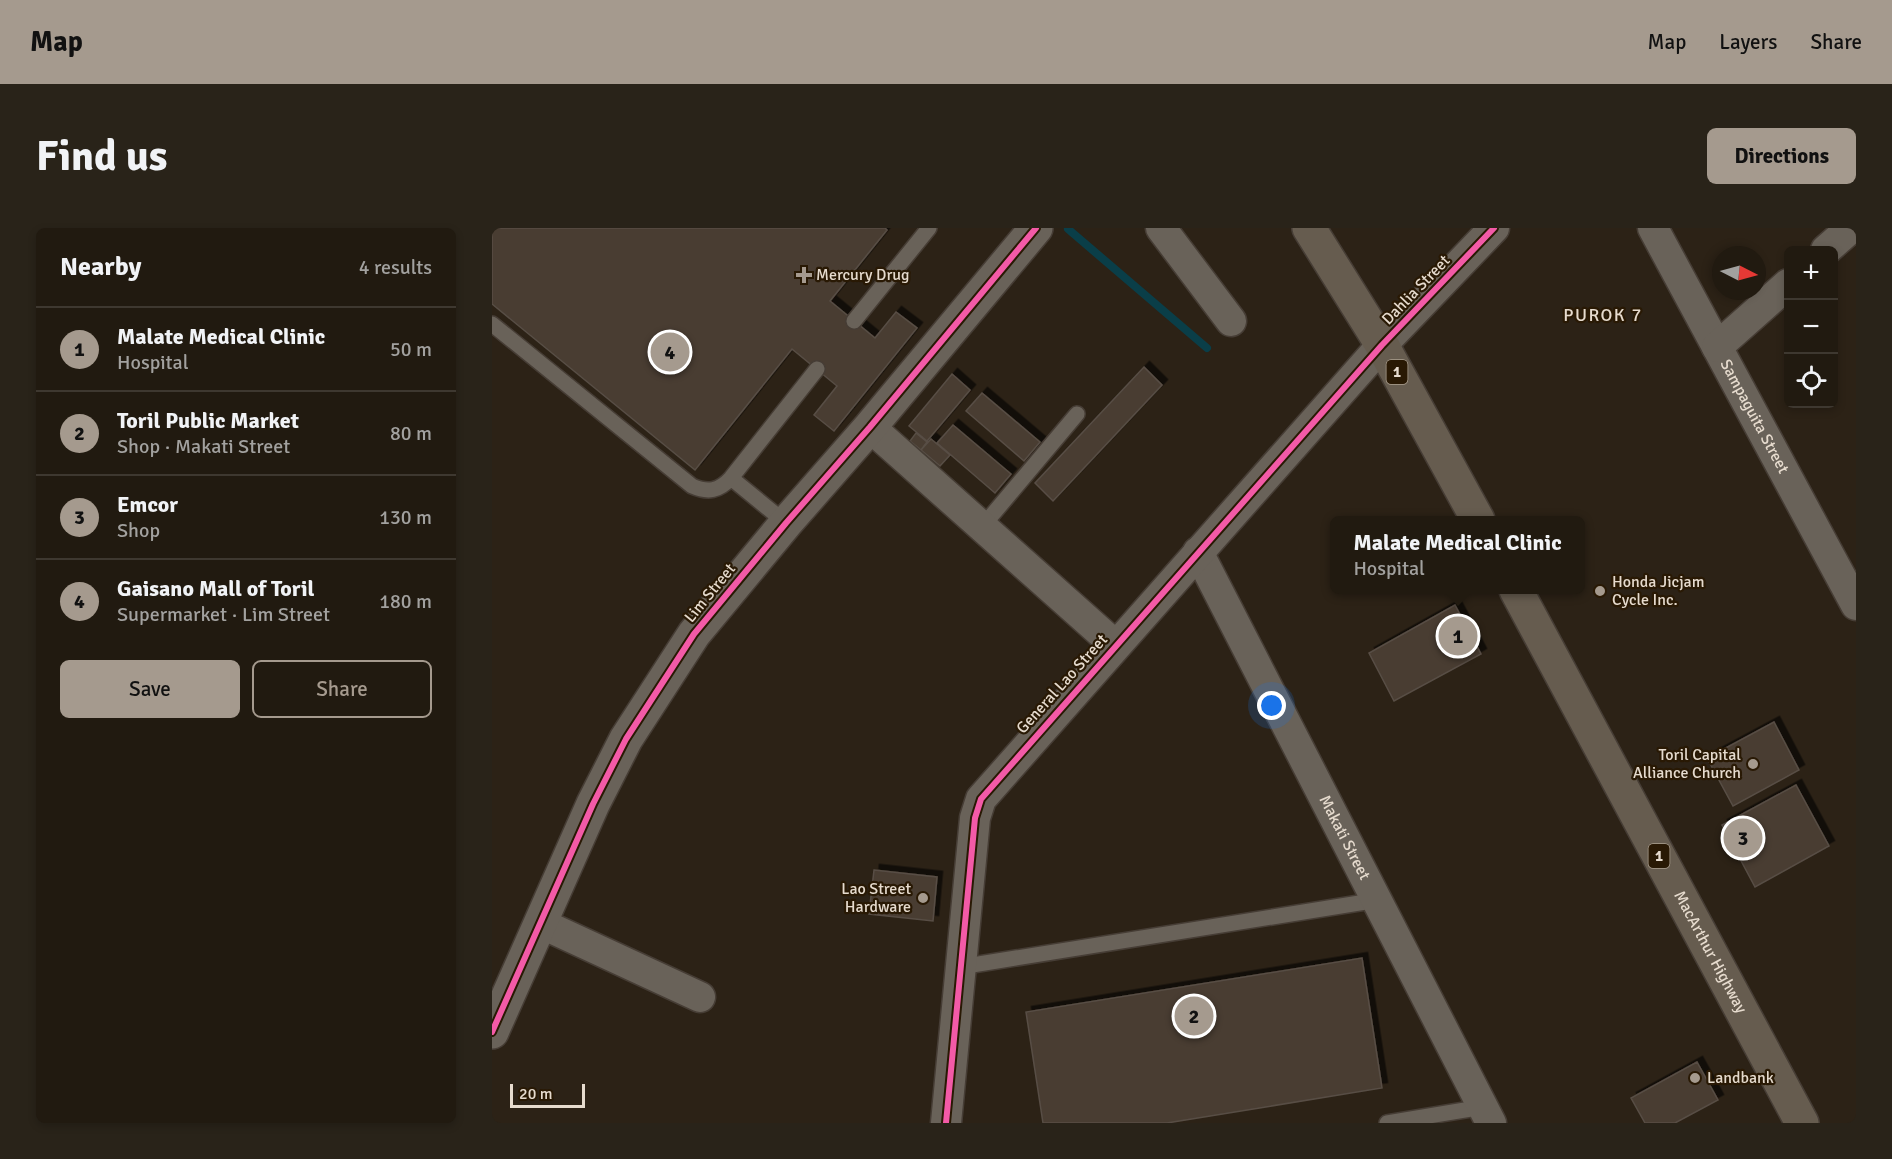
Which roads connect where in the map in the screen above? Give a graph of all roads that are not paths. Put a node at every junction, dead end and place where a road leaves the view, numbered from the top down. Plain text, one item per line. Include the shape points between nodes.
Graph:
1 (929, 228) edge
2 (1036, 228) edge
3 (1161, 228) edge
4 (1309, 228) edge
5 (1494, 228) edge
6 (1653, 228) edge
7 (1851, 228) edge
8 (1831, 246) edge
9 (1784, 288) edge
10 (854, 321) dead end
11 (1231, 321) dead end
12 (492, 324) edge
13 (1382, 345) junction
14 (1717, 347) junction
15 (817, 369) dead end
16 (1077, 414) dead end
17 (870, 427) junction
18 (731, 478) junction
19 (1476, 516) edge
20 (786, 523) junction
21 (982, 527) junction
22 (1198, 552) junction
23 (1518, 594) edge
24 (1856, 605) edge
25 (1115, 645) junction
26 (1378, 900) junction
27 (540, 922) junction
28 (960, 967) junction
29 (700, 997) dead end
30 (492, 1032) edge
31 (1487, 1115) edge
32 (946, 1123) edge
33 (1387, 1123) edge
34 (1802, 1123) edge

1 - 10 lane
2 - 17 street, Lim Street
3 - 11 street
4 - 13 highway, 1
5 - 13 street, Dahlia Street
6 - 14 street, Sampaguita Street
7 - 8 street
9 - 14 street
12 - 18 lane via 692,486 717,490
13 - 19 highway, 1
13 - 22 street, General Lao Street
14 - 24 street, Sampaguita Street
15 - 18 lane
16 - 21 lane
17 - 20 street, Lim Street
17 - 21 street
18 - 20 lane
20 - 27 street, Lim Street via 694,634 626,739
21 - 25 street
22 - 25 street, General Lao Street
22 - 26 street, Makati Street
23 - 34 highway, MacArthur Highway / 1
25 - 28 street, General Lao Street via 981,798 975,818
26 - 28 lane
26 - 31 street, Makati Street
27 - 29 street
27 - 30 street, Lim Street
28 - 32 street, General Lao Street
31 - 33 lane

